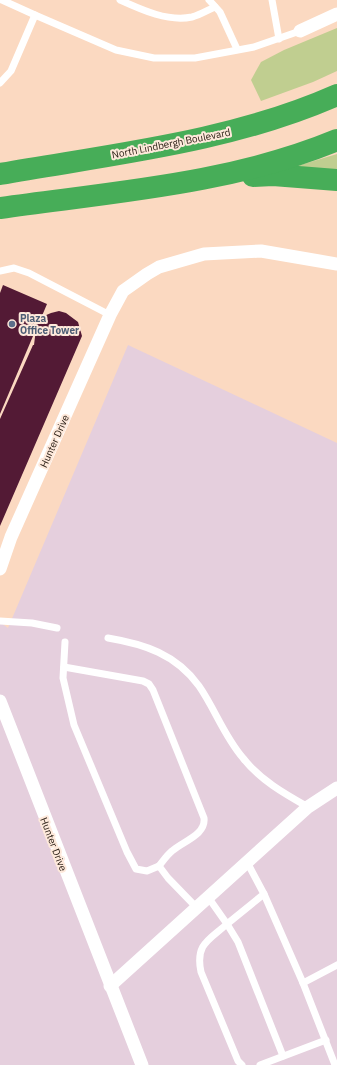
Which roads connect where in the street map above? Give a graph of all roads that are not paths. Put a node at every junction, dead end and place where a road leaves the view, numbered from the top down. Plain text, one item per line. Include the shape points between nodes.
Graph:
1 (2, 0) edge
2 (120, 0) edge
3 (209, 0) edge
4 (272, 0) edge
5 (215, 6) junction
6 (337, 14) edge
7 (34, 15) junction
8 (300, 31) joint
9 (279, 38) junction
10 (237, 49) junction
11 (0, 84) edge
12 (337, 95) edge
13 (337, 140) edge
14 (0, 174) edge
15 (200, 180) junction
16 (337, 180) edge
17 (0, 208) edge
18 (337, 264) edge
19 (0, 271) edge
20 (110, 315) junction
21 (0, 569) edge
22 (0, 621) edge
23 (58, 628) dead end
24 (108, 638) dead end
25 (65, 642) dead end
26 (64, 667) junction
27 (0, 701) edge
28 (337, 788) edge
29 (308, 807) junction
30 (247, 862) junction
31 (159, 866) junction
32 (264, 894) junction
33 (208, 897) junction
34 (197, 908) junction
35 (227, 924) junction
36 (337, 965) edge
37 (303, 983) junction
38 (110, 986) junction
39 (326, 1040) junction
40 (283, 1056) junction
41 (142, 1065) edge
42 (242, 1065) edge
43 (260, 1065) edge
44 (335, 1065) edge

1 - 7 lane
2 - 5 lane via 150,13 172,17 192,17
3 - 5 lane
4 - 9 lane
5 - 10 lane
6 - 8 street
7 - 10 lane via 116,50 154,58 195,58
7 - 11 lane via 11,71
8 - 9 lane
9 - 10 lane via 254,47
12 - 14 highway, North Lindbergh Boulevard via 310,107 236,131
13 - 15 highway via 264,165
15 - 16 highway via 273,175
15 - 17 highway
18 - 20 street, Hunter Drive via 261,251 204,254 159,267 147,274 123,291
19 - 20 lane via 14,268 29,273
20 - 21 street, Hunter Drive via 11,537
22 - 23 lane
24 - 29 lane via 151,648 179,665 199,686 243,759 271,784
25 - 26 lane
26 - 31 lane via 63,678 74,725 127,852 136,869 147,871
26 - 31 lane via 143,681 153,690 204,818 201,831 172,851
27 - 38 street, Hunter Drive
28 - 29 street
29 - 30 street
30 - 32 lane
30 - 33 street
31 - 34 lane
32 - 35 lane
32 - 37 lane
33 - 34 street
33 - 35 lane
34 - 38 street
35 - 40 lane via 238,942
35 - 42 lane via 204,944 199,960 201,972 238,1061
36 - 37 lane
37 - 39 lane
38 - 41 street, Hunter Drive
39 - 40 lane
39 - 44 lane
40 - 43 lane

